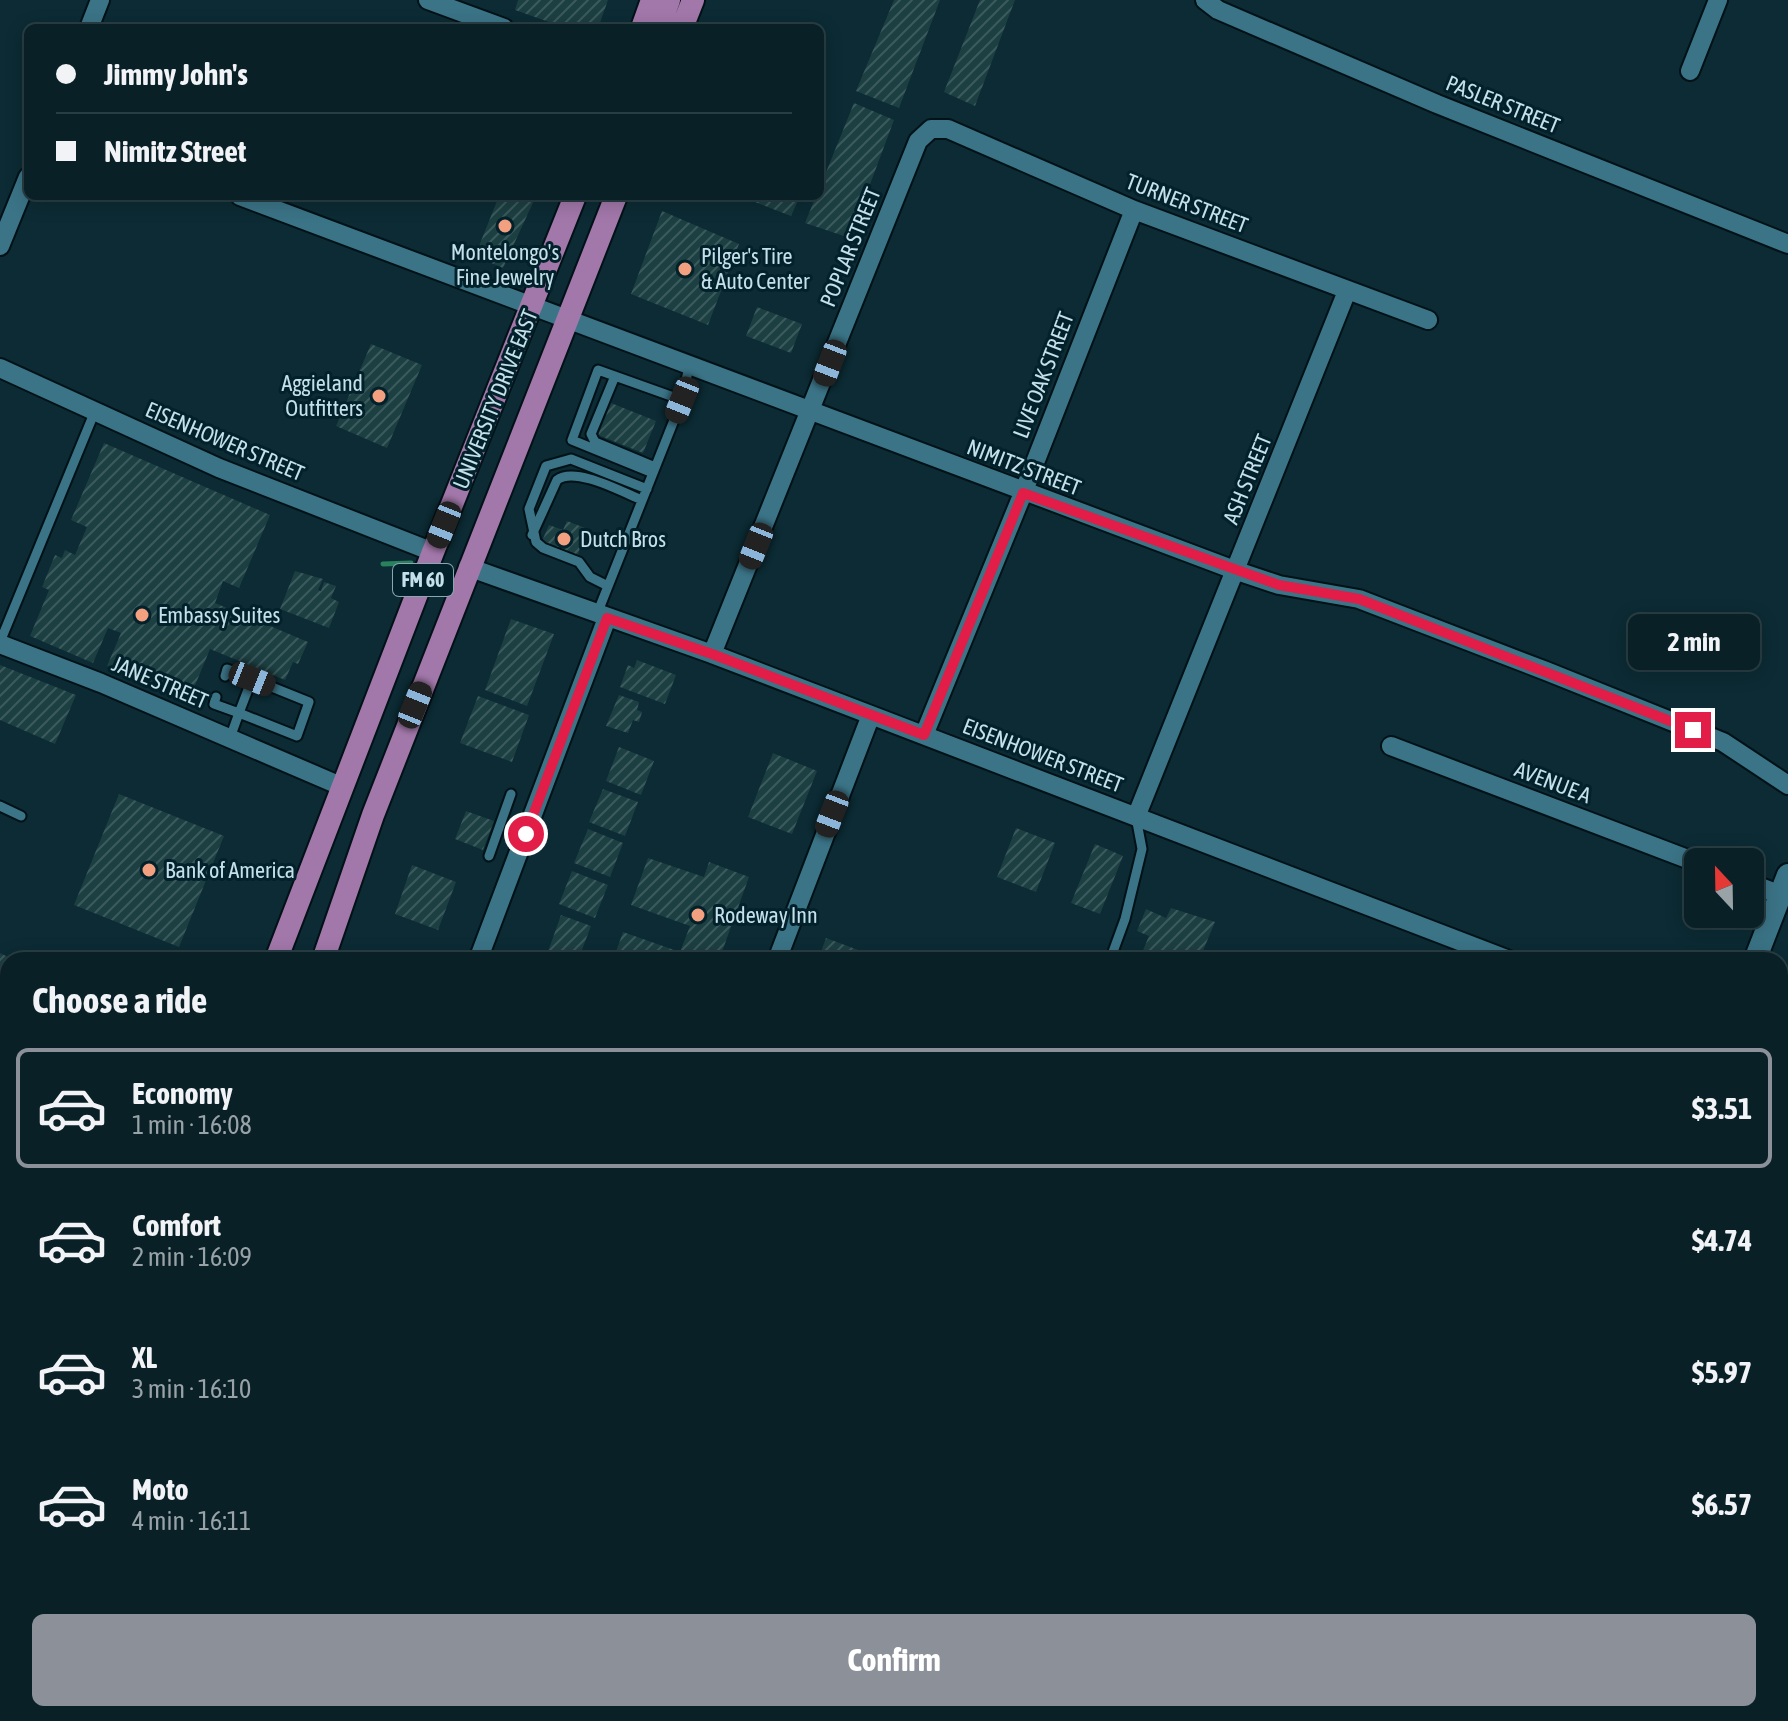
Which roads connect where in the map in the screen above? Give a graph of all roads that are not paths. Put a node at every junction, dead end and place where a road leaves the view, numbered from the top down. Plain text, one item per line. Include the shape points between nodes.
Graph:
1 (100, 0) edge
2 (428, 0) edge
3 (652, 0) edge
4 (669, 0) edge
5 (693, 0) edge
6 (1205, 0) edge
7 (1718, 0) edge
8 (91, 24) edge
9 (493, 24) edge
10 (643, 24) edge
11 (660, 24) edge
12 (684, 24) edge
13 (1690, 71) dead end
14 (931, 129) joint
15 (24, 187) edge
16 (251, 200) edge
17 (573, 200) edge
18 (614, 200) edge
19 (1134, 210) junction
20 (1788, 244) edge
21 (0, 246) edge
22 (1347, 291) junction
23 (532, 306) junction
24 (567, 319) junction
25 (1428, 320) dead end
26 (689, 366) junction
27 (0, 368) edge
28 (615, 376) junction
29 (682, 400) junction
30 (95, 411) junction
31 (811, 411) junction
32 (654, 470) junction
33 (647, 489) junction
34 (1023, 493) junction
35 (642, 500) junction
36 (532, 535) junction
37 (433, 552) junction
38 (468, 567) junction
39 (1237, 571) junction
40 (608, 586) junction
41 (602, 616) junction
42 (0, 643) edge
43 (712, 654) junction
44 (225, 676) dead end
45 (252, 679) junction
46 (216, 697) dead end
47 (239, 713) junction
48 (871, 715) junction
49 (924, 735) junction
50 (230, 738) junction
51 (1391, 746) dead end
52 (1788, 785) edge
53 (343, 787) junction
54 (511, 794) dead end
55 (0, 806) edge
56 (21, 816) dead end
57 (1136, 817) junction
58 (489, 856) dead end
59 (1684, 858) edge
60 (1764, 884) edge
61 (1784, 885) edge
62 (279, 952) edge
63 (326, 952) edge
64 (481, 952) edge
65 (780, 952) edge
66 (1113, 952) edge
67 (1488, 952) edge
68 (1758, 952) edge

1 - 8 street
2 - 9 street
3 - 10 main road
4 - 11 main road
5 - 12 main road
6 - 20 street, PASLER STREET via 1437,104
7 - 13 street
14 - 19 street, TURNER STREET via 948,129
14 - 31 street, POPLAR STREET via 918,141
15 - 21 street
16 - 23 street, NIMITZ STREET
17 - 23 main road, UNIVERSITY DRIVE EAST / FM 60
18 - 24 main road, UNIVERSITY DRIVE EAST / FM 60
19 - 22 street, TURNER STREET
19 - 34 street, LIVE OAK STREET
22 - 25 street, TURNER STREET
22 - 39 street, ASH STREET
23 - 24 street, NIMITZ STREET
23 - 37 main road, UNIVERSITY DRIVE EAST / FM 60
24 - 26 street, NIMITZ STREET
24 - 38 main road, UNIVERSITY DRIVE EAST / FM 60
26 - 29 lane
26 - 31 street, NIMITZ STREET
27 - 30 street, EISENHOWER STREET
28 - 29 lane
28 - 32 lane via 591,434 595,442
28 - 32 lane via 598,370 572,440
29 - 32 lane
30 - 37 street, EISENHOWER STREET via 219,468
30 - 42 lane
31 - 34 street, NIMITZ STREET
31 - 43 street, POPLAR STREET
32 - 33 lane
33 - 35 lane
33 - 36 lane via 571,459 555,462 546,466 529,509
34 - 39 street, NIMITZ STREET
34 - 49 street, LIVE OAK STREET
35 - 36 lane via 577,474 564,474
35 - 40 lane
36 - 40 lane via 543,548 579,562 590,577
37 - 53 main road, UNIVERSITY DRIVE EAST / FM 60
38 - 41 street, EISENHOWER STREET
38 - 63 main road, UNIVERSITY DRIVE EAST / FM 60
39 - 52 street, NIMITZ STREET via 1279,585 1359,599 1517,660 1723,742
39 - 57 street, ASH STREET
40 - 41 lane
41 - 43 street, EISENHOWER STREET
41 - 64 street
42 - 50 street, JANE STREET
43 - 48 street, EISENHOWER STREET
44 - 45 lane via 227,669
45 - 47 lane
45 - 47 lane via 309,702 297,736
46 - 47 lane via 214,704
47 - 50 lane
48 - 49 street, EISENHOWER STREET
48 - 65 street
49 - 57 street, EISENHOWER STREET
50 - 53 street, JANE STREET
51 - 59 street, AVENUE A
53 - 62 main road, UNIVERSITY DRIVE EAST / FM 60
54 - 58 lane
55 - 56 lane
57 - 66 lane via 1142,849
57 - 67 street, EISENHOWER STREET
60 - 61 street
61 - 68 street

